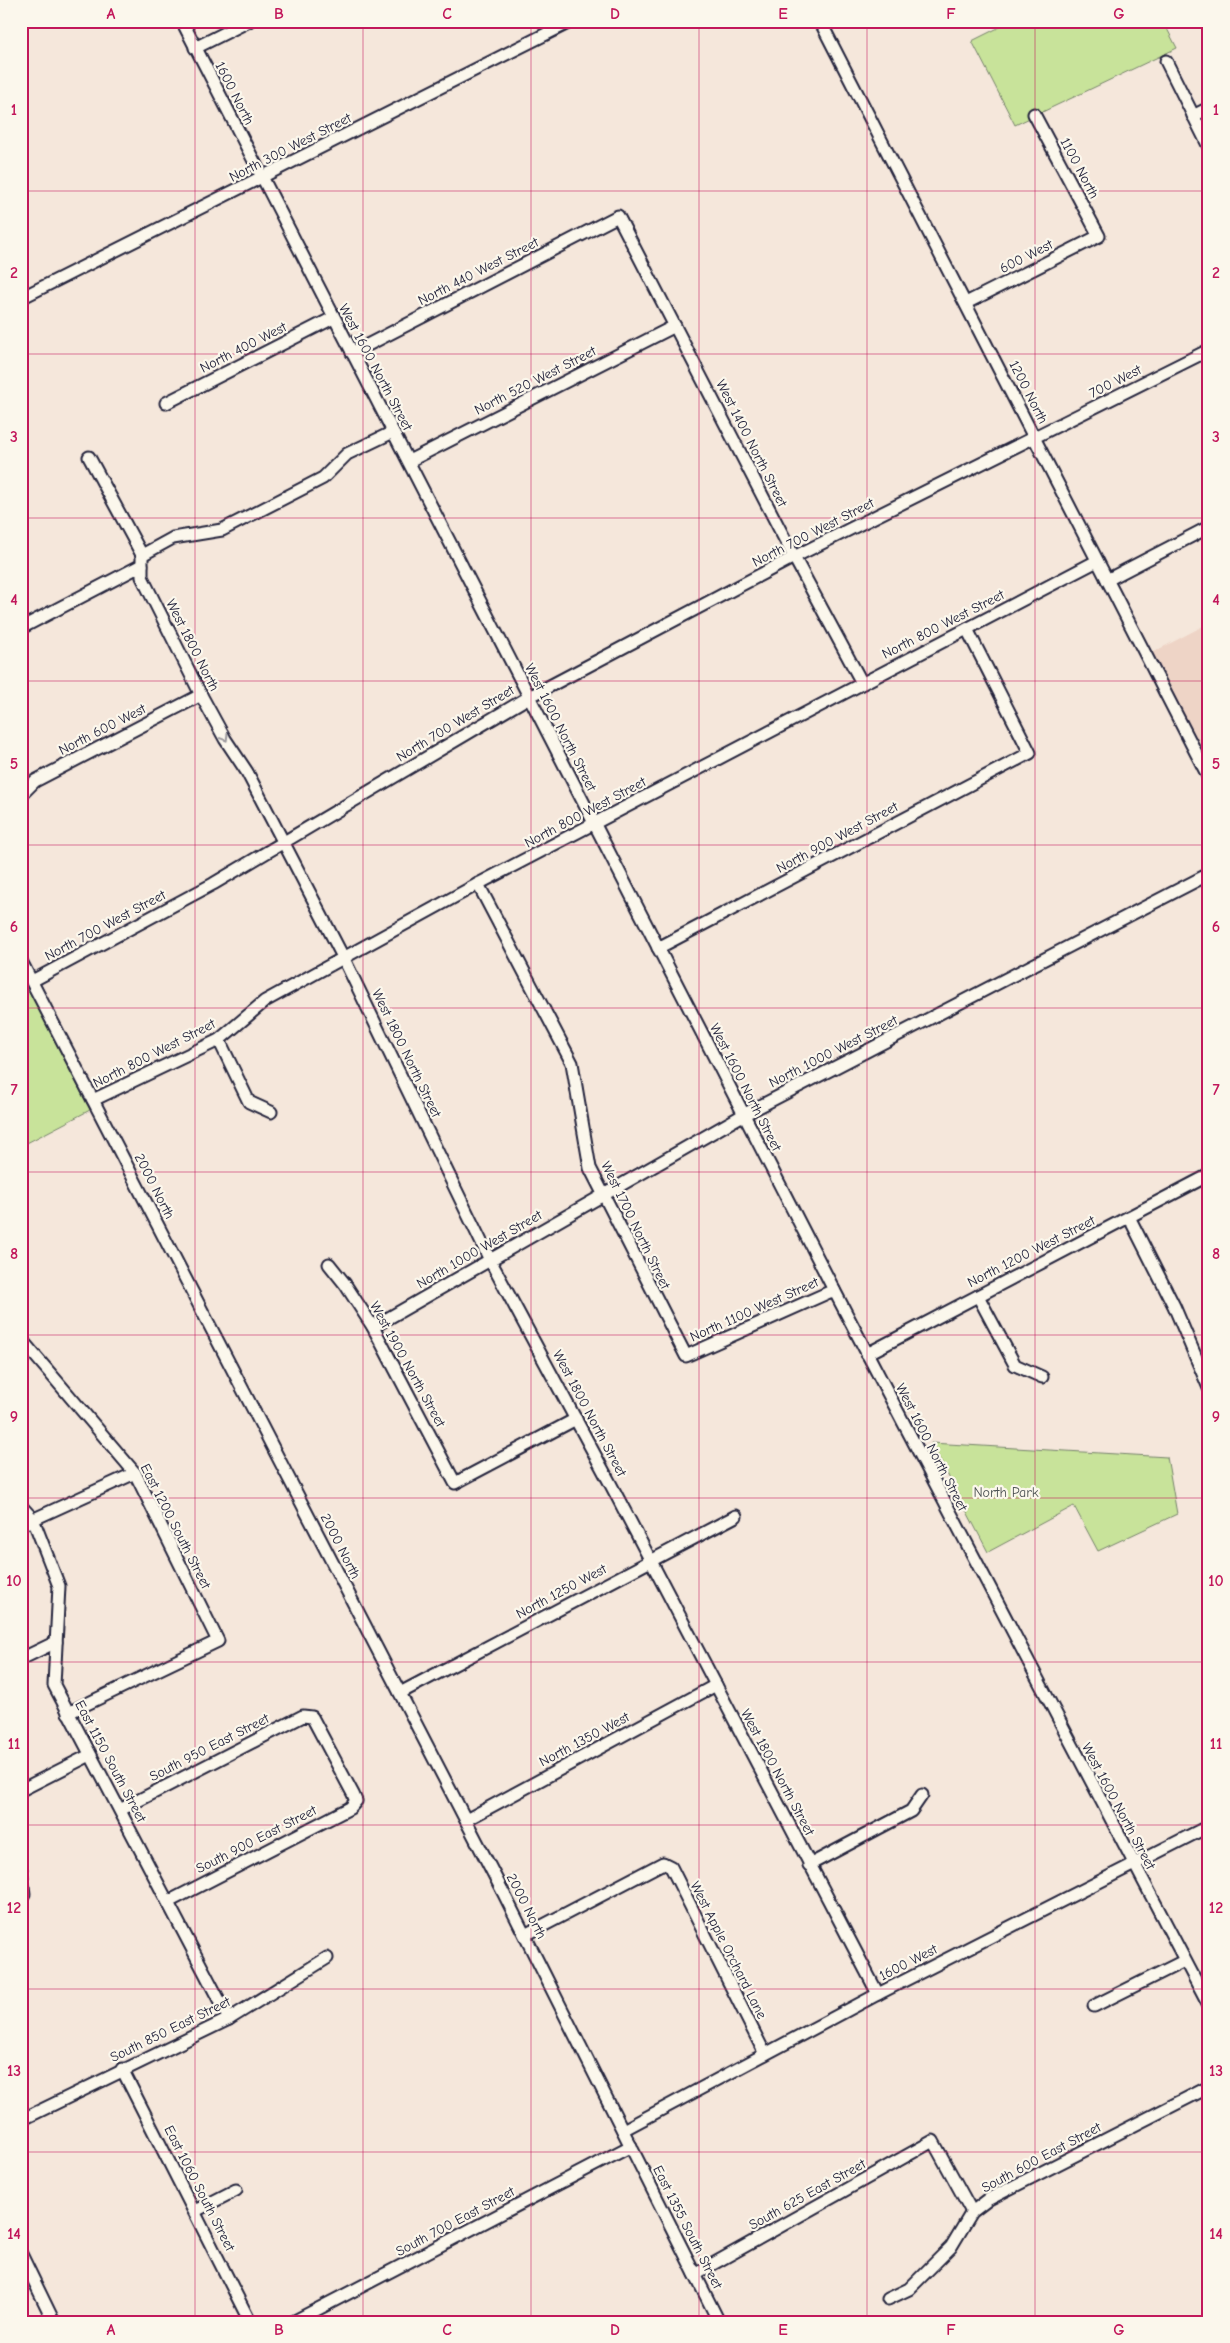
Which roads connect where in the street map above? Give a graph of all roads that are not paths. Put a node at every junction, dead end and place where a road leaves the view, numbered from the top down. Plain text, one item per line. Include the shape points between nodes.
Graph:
1 (182, 21) edge
2 (249, 21) edge
3 (572, 21) edge
4 (820, 21) edge
5 (195, 48) junction
6 (1166, 61) dead end
7 (1209, 108) edge
8 (1034, 114) dead end
9 (1193, 116) junction
10 (1209, 147) edge
11 (262, 179) junction
12 (618, 216) joint
13 (1099, 236) joint
14 (21, 298) edge
15 (966, 304) junction
16 (333, 318) junction
17 (675, 326) junction
18 (1209, 350) edge
19 (352, 353) junction
20 (166, 404) dead end
21 (393, 432) junction
22 (1036, 438) junction
23 (89, 457) dead end
24 (409, 461) junction
25 (1209, 527) edge
26 (794, 557) junction
27 (142, 560) junction
28 (1097, 561) junction
29 (1107, 580) junction
30 (21, 628) edge
31 (967, 629) junction
32 (862, 683) junction
33 (201, 695) junction
34 (529, 697) junction
35 (1209, 778) edge
36 (21, 795) edge
37 (594, 825) junction
38 (284, 842) junction
39 (1209, 874) edge
40 (478, 884) junction
41 (658, 948) junction
42 (343, 957) junction
43 (22, 963) edge
44 (32, 981) junction
45 (219, 1040) junction
46 (93, 1100) junction
47 (271, 1112) dead end
48 (743, 1115) junction
49 (1209, 1175) edge
50 (602, 1196) junction
51 (1129, 1217) junction
52 (490, 1260) junction
53 (329, 1264) dead end
54 (834, 1290) junction
55 (978, 1296) junction
56 (373, 1327) junction
57 (21, 1338) edge
58 (867, 1354) junction
59 (686, 1356) joint
60 (1042, 1377) dead end
61 (1209, 1388) edge
62 (576, 1419) junction
63 (135, 1472) junction
64 (21, 1506) edge
65 (736, 1516) dead end
66 (32, 1519) junction
67 (21, 1525) edge
68 (651, 1561) junction
69 (56, 1642) junction
70 (21, 1659) edge
71 (716, 1685) junction
72 (400, 1693) junction
73 (68, 1713) junction
74 (312, 1717) joint
75 (90, 1755) junction
76 (21, 1790) edge
77 (922, 1795) dead end
78 (120, 1810) junction
79 (466, 1820) junction
80 (1209, 1826) edge
81 (809, 1865) junction
82 (1134, 1866) junction
83 (21, 1870) edge
84 (24, 1894) dead end
85 (168, 1902) junction
86 (525, 1935) junction
87 (327, 1958) dead end
88 (1184, 1962) junction
89 (878, 1994) junction
90 (1094, 2006) dead end
91 (1209, 2006) edge
92 (228, 2019) junction
93 (765, 2054) junction
94 (122, 2069) junction
95 (1209, 2087) edge
96 (21, 2120) edge
97 (624, 2130) junction
98 (631, 2146) junction
99 (236, 2190) dead end
100 (195, 2211) junction
101 (972, 2212) junction
102 (21, 2254) edge
103 (695, 2274) junction
104 (888, 2299) dead end
105 (54, 2322) edge
106 (250, 2322) edge
107 (293, 2322) edge
108 (719, 2322) edge

1 - 5 street, 1600 North
2 - 5 street
3 - 11 street, North 300 West Street
4 - 15 street, 1200 North
5 - 11 street, 1600 North
6 - 9 street
7 - 9 street
8 - 13 street, 1100 North
9 - 10 street
11 - 14 street, North 300 West Street
11 - 16 street, West 1600 North Street
12 - 17 street, West 1400 North Street
12 - 19 street, North 440 West Street
13 - 15 street, 600 West
15 - 22 street, 1200 North
16 - 19 street, West 1600 North Street
16 - 20 street, North 400 West
17 - 24 street, North 520 West Street
17 - 26 street, West 1400 North Street
18 - 22 street, 700 West
19 - 21 street, West 1600 North Street
21 - 24 street, West 1600 North Street
21 - 27 street via 347,454 323,478 222,530 173,538
22 - 26 street, North 700 West Street
22 - 28 street, 1200 North
23 - 27 street, West 1800 North
24 - 34 street, West 1600 North Street
25 - 29 street
26 - 32 street, West 1400 North Street
26 - 34 street, North 700 West Street
27 - 30 street
27 - 33 street, West 1800 North via 142,577
28 - 29 street, 1200 North
28 - 31 street, North 800 West Street
29 - 35 street, 1200 North
31 - 32 street, North 800 West Street
31 - 41 street, North 900 West Street via 1030,753
32 - 37 street, North 800 West Street
33 - 36 street, North 600 West via 35,781
33 -> 38 street, West 1800 North
34 - 37 street, West 1600 North Street
34 - 38 street, North 700 West Street
37 - 40 street, North 800 West Street
37 - 41 street, West 1600 North Street
38 - 42 street, West 1800 North Street
38 - 44 street, North 700 West Street
39 - 48 street, North 1000 West Street
40 - 42 street, North 800 West Street
40 - 50 street, West 1700 North Street via 572,1063 590,1168
41 - 48 street, West 1600 North Street
42 - 45 street, North 800 West Street via 265,1001
42 - 52 street, West 1800 North Street
43 - 44 street, 2000 North
44 - 46 street, 2000 North
45 - 46 street, North 800 West Street
45 - 47 street via 250,1102
46 - 72 street, 2000 North
48 - 50 street, North 1000 West Street
48 - 54 street, West 1600 North Street
49 - 51 street, North 1200 West Street
50 - 52 street, North 1000 West Street
50 - 59 street, West 1700 North Street
51 - 55 street, North 1200 West Street
51 - 61 street via 1174,1306
52 - 56 street, North 1000 West Street
52 - 62 street, West 1800 North Street
53 - 56 street, West 1900 North Street
54 - 58 street, West 1600 North Street
54 - 59 street, North 1100 West Street
55 - 58 street, North 1200 West Street
55 - 60 street via 1016,1366
56 - 62 street, West 1900 North Street via 455,1483
57 - 63 street, East 1200 South Street
58 - 82 street, West 1600 North Street
62 - 68 street, West 1800 North Street
63 - 66 street
63 - 73 street, East 1200 South Street via 218,1641
64 - 66 street, East 1150 South Street
65 - 68 street, North 1250 West
66 - 67 street
66 - 69 street, East 1150 South Street via 59,1586
68 - 71 street, West 1800 North Street
68 - 72 street, North 1250 West
69 - 70 street
69 - 73 street, East 1150 South Street via 54,1685
71 - 79 street, North 1350 West
71 - 81 street, West 1800 North Street
72 - 79 street, 2000 North
73 - 75 street, East 1150 South Street
74 - 78 street, South 950 East Street via 303,1716
74 - 85 street, South 900 East Street via 356,1801 350,1808
75 - 76 street
75 - 78 street, East 1150 South Street
77 - 81 street via 911,1811
78 - 85 street, East 1150 South Street
79 - 86 street, 2000 North
80 - 82 street, 1600 West
81 - 89 street, West 1800 North Street
82 - 88 street, West 1600 North Street
82 - 89 street, 1600 West
83 - 84 street
85 - 92 street, East 1150 South Street
86 - 93 street, West Apple Orchard Lane via 663,1863 671,1868
86 - 97 street, 2000 North
87 - 92 street, South 850 East Street
88 - 90 street
88 - 91 street, West 1600 North Street
89 - 93 street, 1600 West
92 - 94 street, South 850 East Street
93 - 97 street, 1600 West
94 - 96 street, South 850 East Street
94 - 100 street, East 1060 South Street
95 - 101 street, South 600 East Street via 989,2199
97 - 98 street, 2000 North
98 - 103 street, East 1355 South Street
98 - 107 street, South 700 East Street
99 - 100 street
100 - 106 street, East 1060 South Street
101 - 103 street, South 625 East Street via 933,2141
101 - 104 street, South 600 East Street via 951,2247 909,2289
102 - 105 street
103 - 108 street, East 1355 South Street

